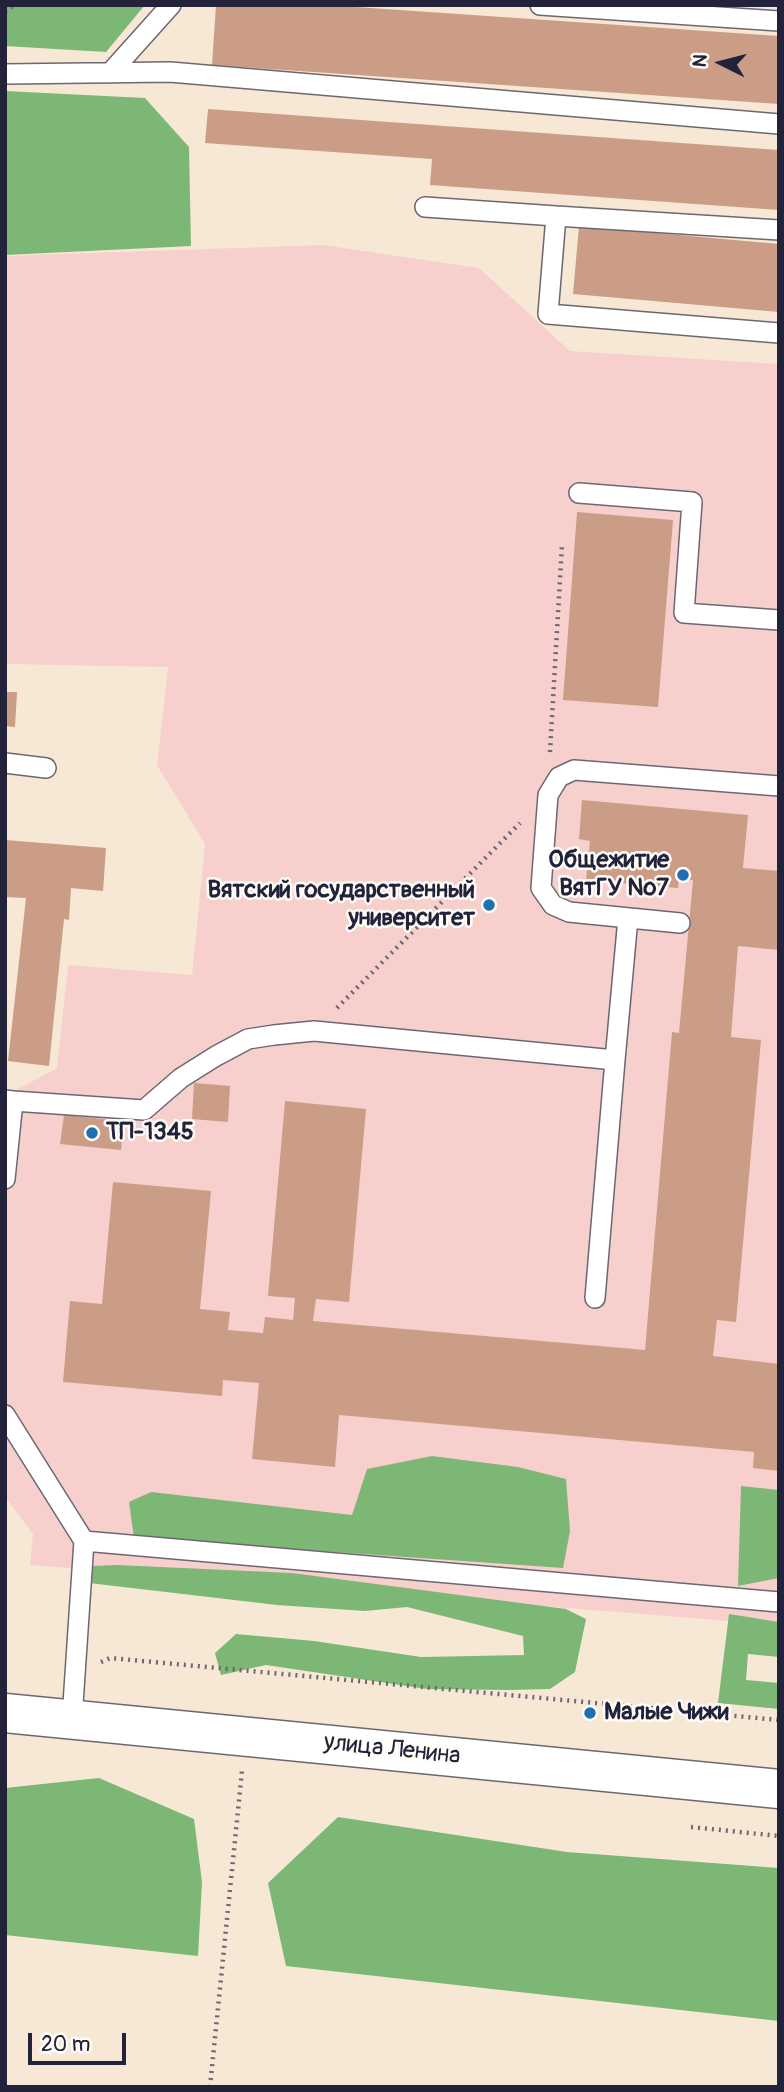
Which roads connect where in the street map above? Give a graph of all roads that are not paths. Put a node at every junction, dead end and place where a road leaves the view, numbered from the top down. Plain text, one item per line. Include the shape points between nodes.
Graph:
1 (171, 5) edge
2 (540, 5) edge
3 (779, 21) edge
4 (110, 73) junction
5 (5, 74) edge
6 (779, 124) edge
7 (425, 207) dead end
8 (556, 216) junction
9 (779, 230) edge
10 (779, 333) edge
11 (579, 493) dead end
12 (779, 620) edge
13 (5, 763) edge
14 (46, 768) dead end
15 (779, 786) edge
16 (628, 918) junction
17 (680, 923) dead end
18 (615, 1060) junction
19 (9, 1100) edge
20 (5, 1179) edge
21 (595, 1298) dead end
22 (5, 1415) edge
23 (84, 1541) junction
24 (779, 1602) edge
25 (5, 1713) edge
26 (72, 1719) junction
27 (779, 1788) edge

1 - 4 lane
2 - 3 lane
4 - 5 lane
4 - 6 lane via 170,72
7 - 8 lane
8 - 9 lane
8 - 10 lane via 548,314
11 - 12 lane via 692,502 684,612
13 - 14 lane
15 - 16 lane via 575,770 559,777 548,795 541,888 553,905 569,912
16 - 17 lane
16 - 18 lane
18 - 19 lane via 314,1031 248,1039 181,1078 144,1110
18 - 21 lane
19 - 20 lane
22 - 23 lane
23 - 24 lane
23 - 26 lane
25 - 26 main road, улица Ленина
26 - 27 main road, улица Ленина

